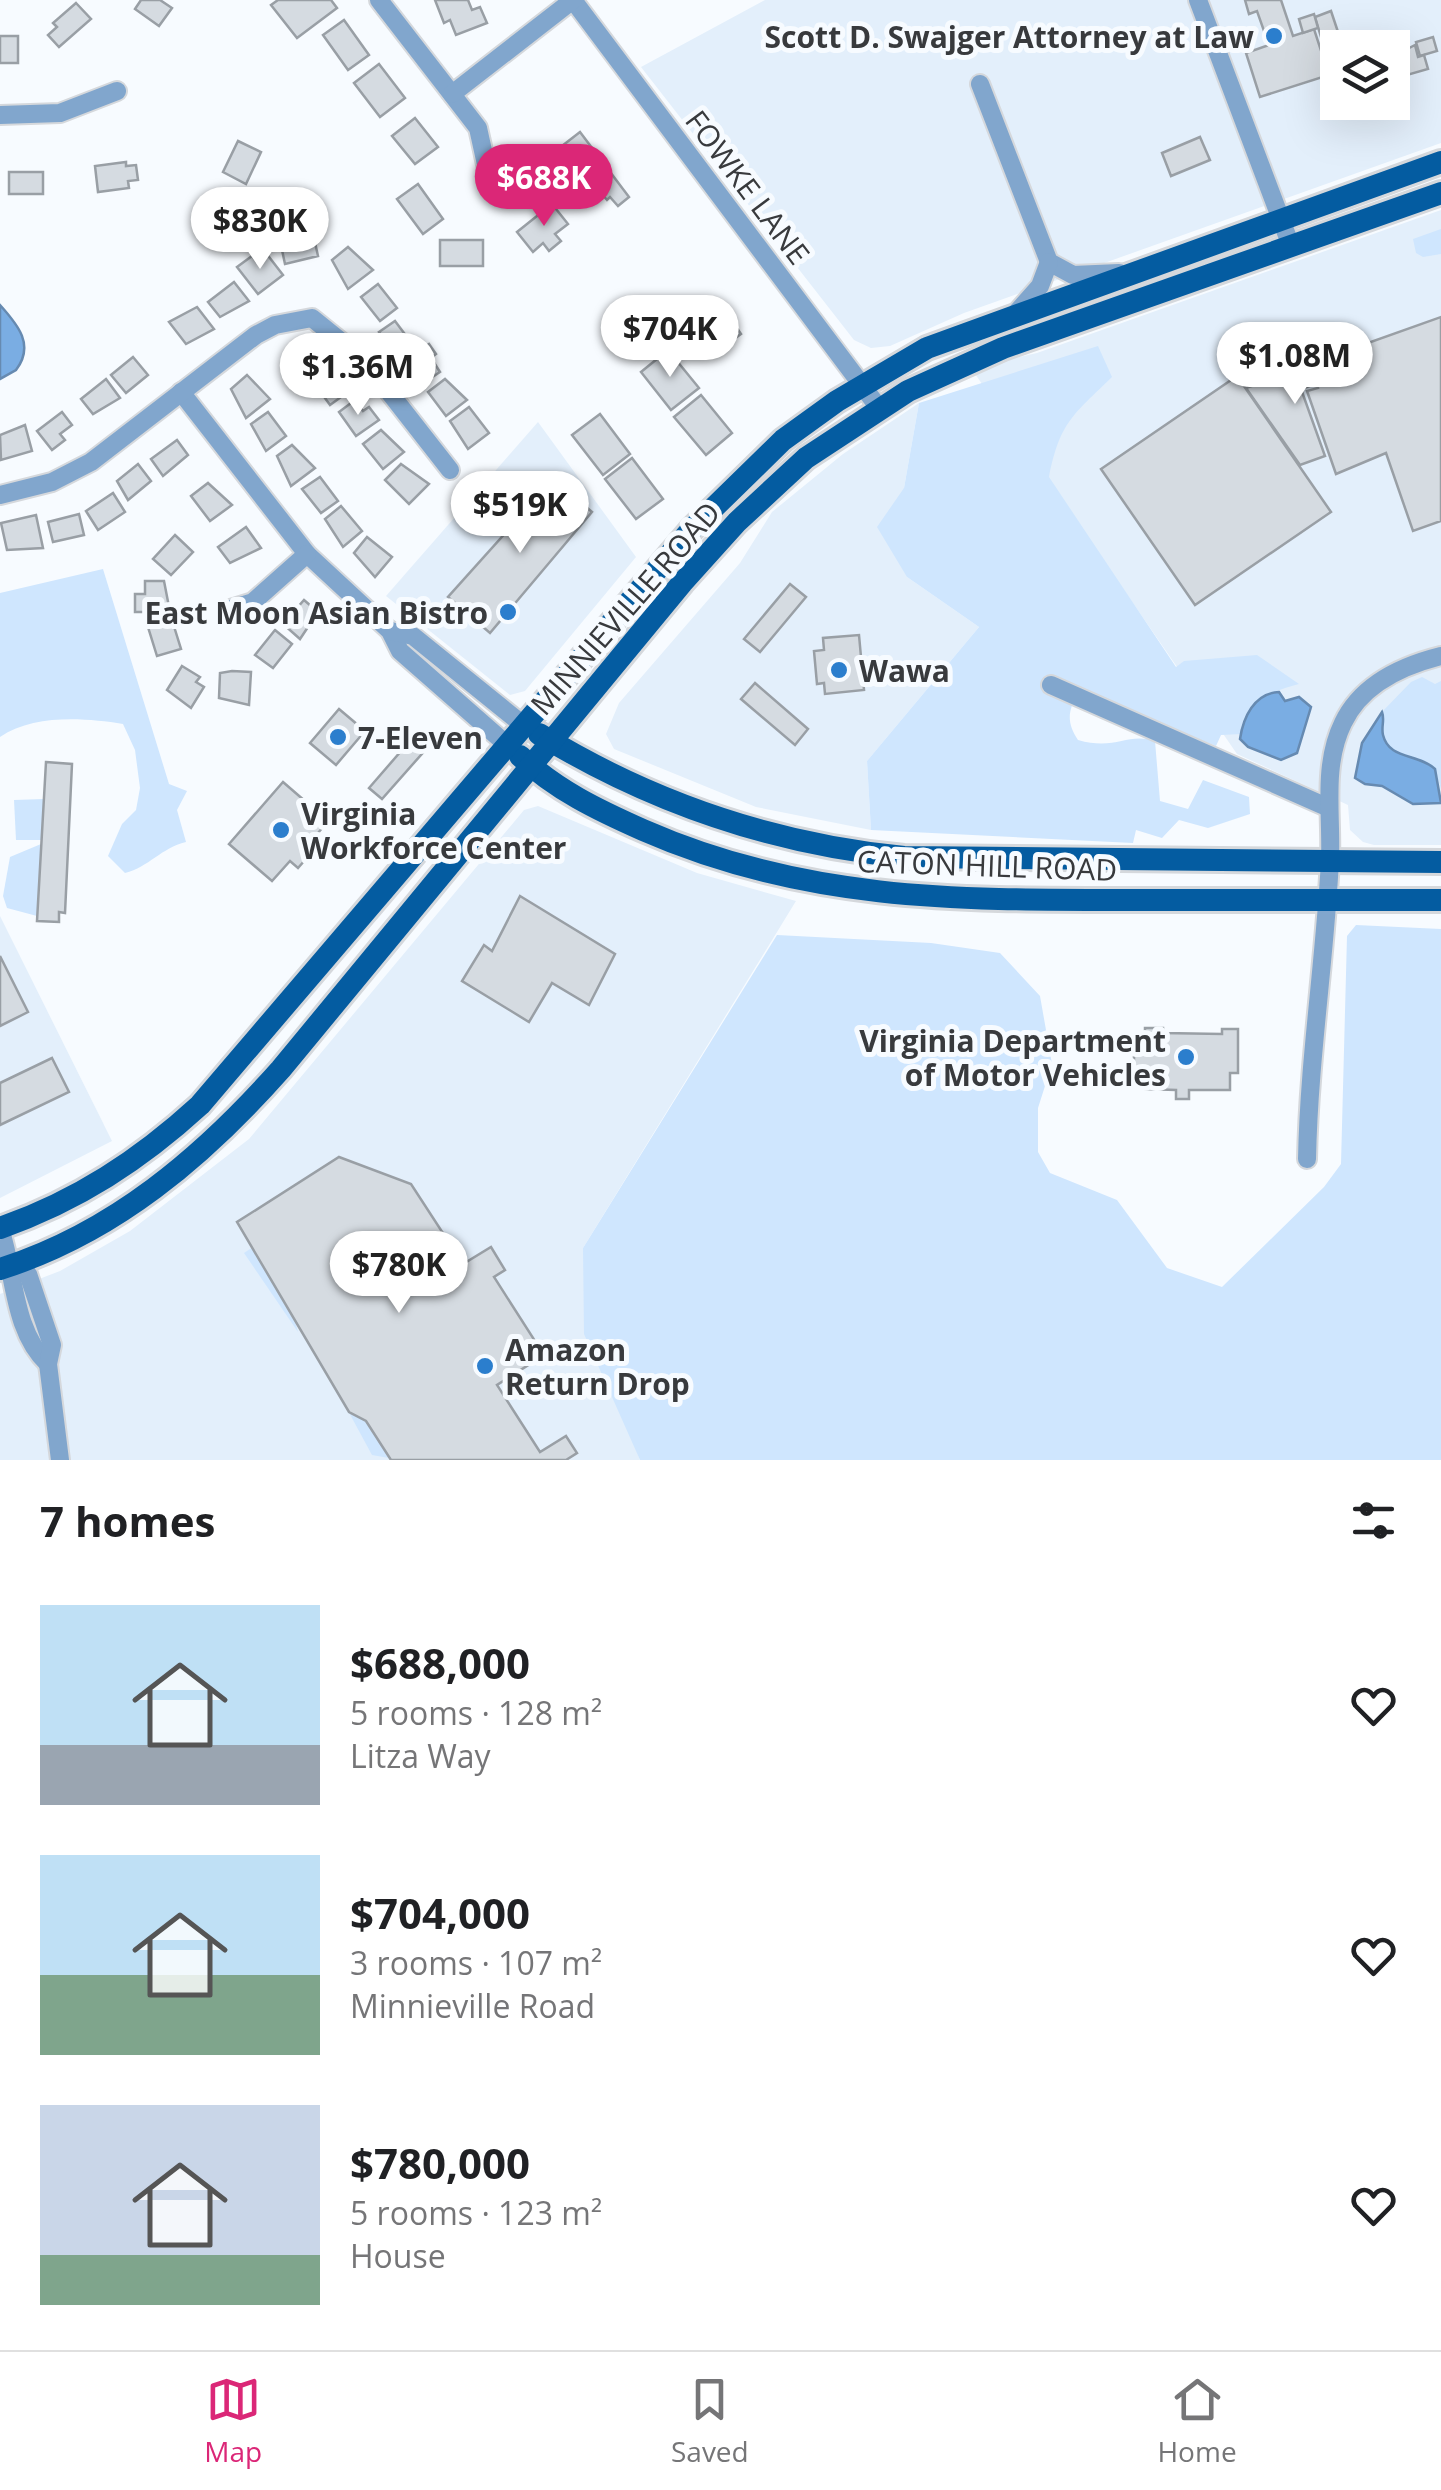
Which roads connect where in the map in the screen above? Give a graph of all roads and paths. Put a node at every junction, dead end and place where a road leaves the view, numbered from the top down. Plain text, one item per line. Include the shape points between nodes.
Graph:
1 (379, 0) edge
2 (573, 0) edge
3 (1198, 0) edge
4 (980, 84) dead end
5 (117, 91) dead end
6 (452, 94) junction
7 (0, 114) edge
8 (1441, 162) edge
9 (490, 178) dead end
10 (1441, 193) edge
11 (1280, 219) junction
12 (1291, 246) junction
13 (1049, 262) junction
14 (1127, 273) junction
15 (1017, 312) junction
16 (862, 385) junction
17 (182, 392) junction
18 (880, 408) junction
19 (450, 470) dead end
20 (0, 495) edge
21 (307, 554) junction
22 (224, 611) dead end
23 (390, 630) junction
24 (1441, 656) edge
25 (1051, 685) dead end
26 (522, 724) junction
27 (550, 740) junction
28 (506, 744) junction
29 (529, 765) junction
30 (1330, 808) junction
31 (1441, 862) edge
32 (1330, 863) junction
33 (1324, 900) junction
34 (1441, 900) edge
35 (1307, 1159) dead end
36 (0, 1229) edge
37 (6, 1267) edge
38 (60, 1460) edge

1 - 6 street
2 - 6 street
2 - 16 street, FOWKE LANE
3 - 11 street
4 - 13 street
5 - 7 street via 60,113
6 - 9 street via 478,128
8 - 11 main road, MINNIEVILLE ROAD
10 - 12 main road, MINNIEVILLE ROAD
11 - 12 street
11 - 14 main road, MINNIEVILLE ROAD
12 - 18 main road, MINNIEVILLE ROAD via 990,353
13 - 14 street via 1077,276
13 - 15 street via 1040,286
14 - 15 main road, MINNIEVILLE ROAD
15 - 16 main road, MINNIEVILLE ROAD via 926,348
16 - 18 street, FOWKE LANE
16 - 26 main road, MINNIEVILLE ROAD via 745,473
17 - 19 street via 256,335 312,318 364,360
17 - 20 street via 70,474
17 - 21 street
18 - 27 main road, MINNIEVILLE ROAD via 806,458 737,522
21 - 22 street via 264,594
21 - 23 street
23 - 26 street via 413,636
23 - 28 street via 400,651
24 - 30 street via 1394,673 1352,708 1332,755
25 - 30 street
26 - 27 main road, CATON HILL ROAD
26 - 28 main road, MINNIEVILLE ROAD
27 - 29 main road, MINNIEVILLE ROAD
27 - 32 main road, CATON HILL ROAD via 705,815 854,852
28 - 29 main road, CATON HILL ROAD
28 - 36 main road, MINNIEVILLE ROAD via 200,1105 105,1179
29 - 33 main road, CATON HILL ROAD via 554,786 664,839 732,864 842,890 943,899
29 - 37 main road, MINNIEVILLE ROAD via 216,1139 132,1206
30 - 32 street
31 - 32 main road, CATON HILL ROAD
32 - 33 street
33 - 34 main road, CATON HILL ROAD
33 - 35 street
36 - 37 street
37 - 38 street via 28,1274 48,1325

